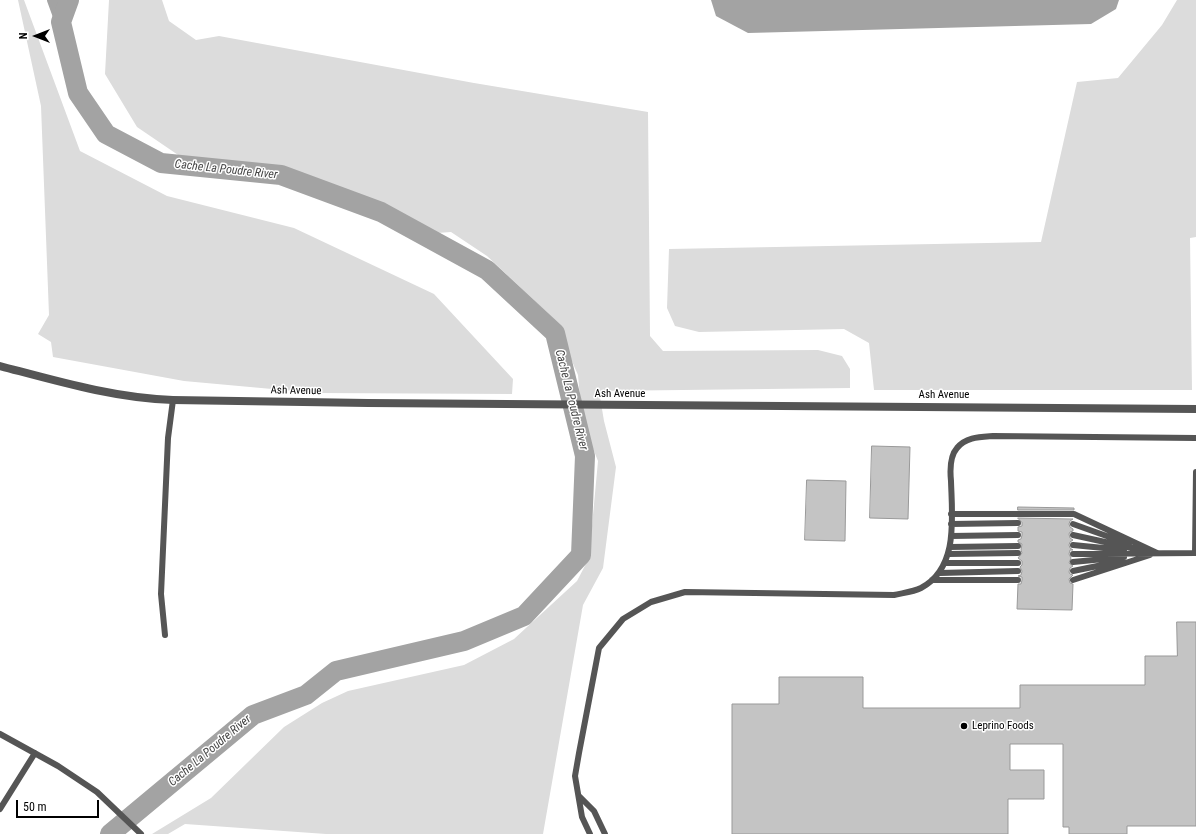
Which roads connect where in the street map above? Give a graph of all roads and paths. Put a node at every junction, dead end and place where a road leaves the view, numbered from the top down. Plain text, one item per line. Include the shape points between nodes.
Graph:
1 (0, 366) edge
2 (173, 400) junction
3 (1196, 409) edge
4 (1196, 438) edge
5 (1196, 472) edge
6 (951, 514) junction
7 (1018, 523) dead end
8 (951, 524) junction
9 (1073, 524) dead end
10 (1018, 535) dead end
11 (1073, 535) dead end
12 (951, 536) junction
13 (1073, 545) dead end
14 (1018, 546) dead end
15 (950, 547) junction
16 (1018, 553) dead end
17 (1157, 553) junction
18 (948, 554) junction
19 (1073, 554) dead end
20 (1073, 562) dead end
21 (945, 563) junction
22 (1018, 563) dead end
23 (1018, 571) dead end
24 (1073, 572) dead end
25 (940, 573) junction
26 (932, 580) junction
27 (1018, 580) dead end
28 (1073, 580) dead end
29 (165, 635) dead end
30 (0, 734) edge
31 (35, 752) junction
32 (579, 796) junction
33 (0, 809) edge
34 (140, 834) edge
35 (590, 834) edge
36 (605, 834) edge

1 - 2 street, Ash Avenue via 99,390
2 - 3 street, Ash Avenue
2 - 29 lane via 168,438 161,594
4 - 6 lane via 971,438 956,449 950,466
5 - 17 lane via 1195,552
6 - 8 lane
6 - 17 lane via 1074,514
7 - 8 lane
8 - 12 lane
9 - 17 lane
10 - 12 lane
11 - 17 lane
12 - 15 lane
13 - 17 lane
14 - 15 lane
15 - 18 lane
16 - 18 lane
17 - 19 lane
17 - 20 lane
17 - 24 lane
17 - 28 lane
18 - 21 lane
21 - 22 lane
21 - 25 lane
23 - 25 lane
25 - 26 lane
26 - 27 lane
26 - 32 lane via 920,589 894,595 685,592 651,602 623,619 599,648 575,776
30 - 31 lane
31 - 33 lane
31 - 34 lane via 97,792
32 - 35 lane via 582,817
32 - 36 lane via 594,811

